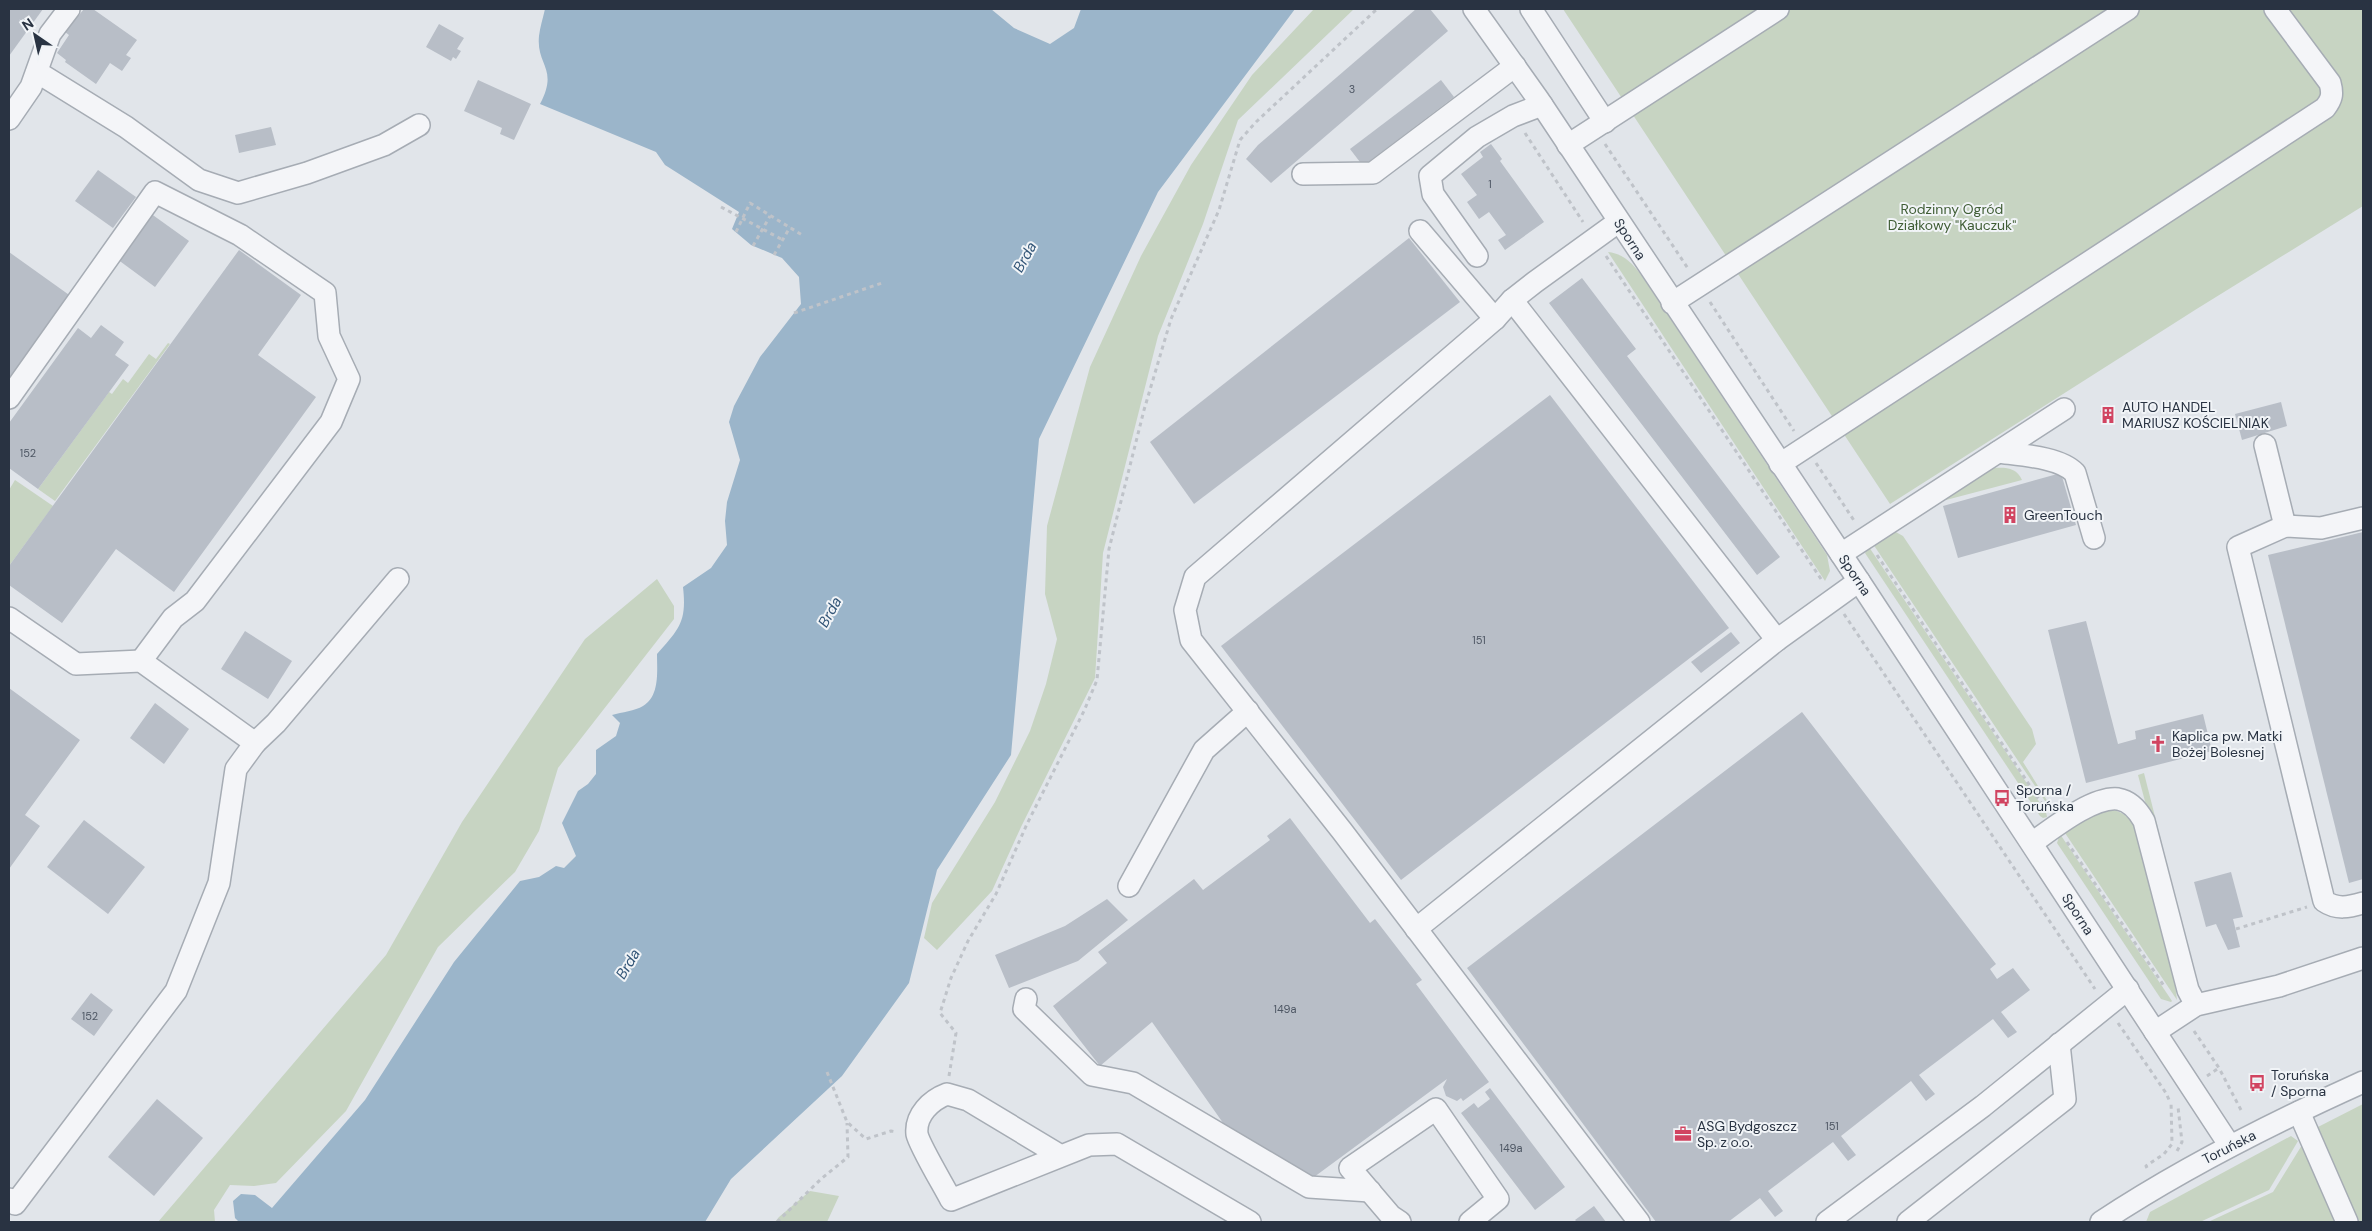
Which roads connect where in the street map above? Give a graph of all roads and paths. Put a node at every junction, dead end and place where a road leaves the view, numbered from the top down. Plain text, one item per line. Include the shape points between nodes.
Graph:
1 (69, 9) edge
2 (1377, 9) edge
3 (1474, 9) edge
4 (1531, 9) edge
5 (1778, 9) edge
6 (2128, 9) edge
7 (2275, 9) edge
8 (1515, 66) junction
9 (37, 72) junction
10 (16, 93) edge
11 (1542, 105) junction
12 (1513, 116) junction
13 (9, 119) edge
14 (1605, 122) junction
15 (419, 125) dead end
16 (1568, 145) junction
17 (1303, 174) dead end
18 (721, 207) dead end
19 (770, 216) junction
20 (742, 218) junction
21 (1618, 222) junction
22 (790, 228) junction
23 (762, 229) junction
24 (1420, 231) dead end
25 (736, 232) dead end
26 (802, 234) dead end
27 (1594, 238) junction
28 (782, 240) junction
29 (753, 246) dead end
30 (774, 255) dead end
31 (1477, 256) dead end
32 (882, 283) dead end
33 (1512, 300) junction
34 (1672, 303) junction
35 (794, 313) dead end
36 (1495, 319) junction
37 (9, 398) edge
38 (2064, 409) dead end
39 (2265, 445) dead end
40 (1998, 452) junction
41 (1780, 464) junction
42 (2363, 518) edge
43 (2285, 526) junction
44 (2094, 538) dead end
45 (1841, 554) junction
46 (398, 579) dead end
47 (1859, 581) junction
48 (1834, 599) junction
49 (9, 618) edge
50 (1777, 640) junction
51 (141, 661) junction
52 (1248, 711) junction
53 (254, 743) junction
54 (2032, 843) junction
55 (1130, 886) dead end
56 (2363, 903) edge
57 (2284, 916) dead end
58 (1416, 929) junction
59 (2236, 929) dead end
60 (2363, 958) edge
61 (2128, 989) junction
62 (1026, 999) dead end
63 (2196, 1004) junction
64 (2107, 1006) junction
65 (2155, 1032) junction
66 (2059, 1044) junction
67 (827, 1072) dead end
68 (2363, 1082) edge
69 (2191, 1087) junction
70 (947, 1094) junction
71 (2170, 1102) junction
72 (2241, 1110) dead end
73 (2299, 1112) junction
74 (847, 1122) junction
75 (917, 1135) junction
76 (2230, 1146) junction
77 (1061, 1156) junction
78 (2158, 1186) junction
79 (1370, 1192) junction
80 (11, 1205) edge
81 (2121, 1216) edge
82 (777, 1222) edge
83 (1250, 1222) edge
84 (1400, 1222) edge
85 (1470, 1222) edge
86 (1639, 1222) edge
87 (1827, 1222) edge
88 (1908, 1222) edge
89 (2101, 1222) edge
90 (2348, 1222) edge

1 - 9 street via 50,34
2 - 70 path via 1240,140 1219,210 1168,328 1118,506 1109,549 1098,680 996,894 968,941 940,1013 956,1033
3 - 8 street, Sporna
4 - 14 street
5 - 14 street
6 - 34 street
7 - 41 street via 2330,83 2332,100 2325,108
8 - 11 street, Sporna
8 - 17 street via 1373,173
9 - 10 street via 31,87
9 - 15 street via 126,127 199,180 238,193 307,174 376,148
10 - 13 street
11 - 12 street
11 - 16 street, Sporna
12 - 27 path
12 - 31 street via 1477,137 1430,176 1433,194
14 - 16 street
16 - 21 street, Sporna
18 - 20 path
19 - 20 path via 750,203
19 - 22 path
19 - 23 path
20 - 23 path
20 - 25 path
21 - 27 street
21 - 34 street, Sporna
22 - 26 path
22 - 28 path
23 - 28 path
23 - 29 path
24 - 36 street
27 - 33 street
27 - 48 path
28 - 30 path
32 - 35 path
33 - 36 street
33 - 50 street
34 - 41 street, Sporna
36 - 52 street via 1195,577 1185,610 1191,640
37 - 51 street via 155,192 240,236 326,293 329,336 350,379 331,422 195,602 173,618
38 - 40 street
39 - 43 street
40 - 44 street via 2068,466 2075,474
40 - 45 street
41 - 45 street, Sporna
42 - 43 street via 2321,528
43 - 56 street via 2238,547 2324,901 2333,907
45 - 47 street, Sporna
46 - 53 street via 276,723
47 - 48 street
47 - 54 street, Sporna
48 - 50 street
48 - 64 path
49 - 51 street via 76,664
50 - 58 street
51 - 53 street
52 - 55 street via 1204,750
52 - 58 street
53 - 80 street via 236,769 218,883 176,990
54 - 61 street, Sporna
54 - 63 street via 2101,802 2117,799 2134,808 2144,821 2188,990
57 - 59 path
58 - 86 street
60 - 63 street via 2279,986
61 - 64 street
61 - 65 street, Sporna
62 - 79 street via 1024,1009 1092,1075 1133,1083 1309,1187
63 - 65 street
64 - 66 street
64 - 71 path
65 - 69 street, Sporna
66 - 87 street via 1983,1106
66 - 88 street via 2065,1099
67 - 74 path
68 - 73 street, Toruńska
69 - 71 path
69 - 72 path via 2219,1068
69 - 76 street, Sporna
70 - 75 street via 927,1105 919,1119
70 - 77 street via 968,1100
71 - 78 path via 2172,1144 2146,1166
73 - 76 street, Toruńska
73 - 90 street
74 - 75 path via 866,1139 891,1131
74 - 82 path via 848,1157
75 - 77 street via 951,1200
76 - 78 street, Toruńska
77 - 83 street via 1089,1145 1117,1144
78 - 81 street, Toruńska
79 - 84 street
79 - 85 street via 1350,1168 1436,1109 1498,1199
81 - 89 street, Toruńska

